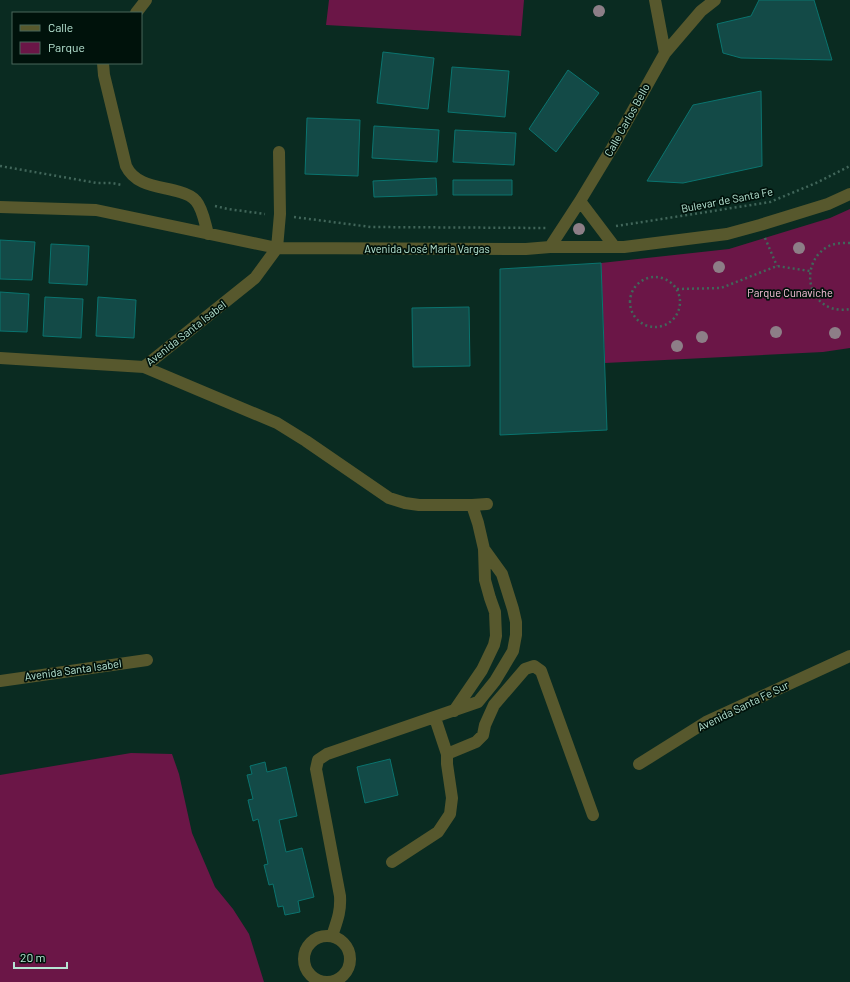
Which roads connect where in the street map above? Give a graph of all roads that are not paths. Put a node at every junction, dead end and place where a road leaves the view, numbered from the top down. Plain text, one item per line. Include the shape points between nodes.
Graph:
1 (146, 0) edge
2 (655, 0) edge
3 (714, 0) edge
4 (137, 12) edge
5 (665, 53) junction
6 (103, 64) edge
7 (279, 152) dead end
8 (850, 194) edge
9 (580, 201) junction
10 (0, 207) edge
11 (208, 234) junction
12 (614, 246) junction
13 (277, 248) junction
14 (550, 248) junction
15 (0, 358) edge
16 (144, 367) junction
17 (487, 504) dead end
18 (472, 505) junction
19 (484, 549) junction
20 (494, 645) junction
21 (513, 651) junction
22 (850, 656) edge
23 (147, 660) dead end
24 (0, 681) edge
25 (454, 711) junction
26 (435, 718) junction
27 (447, 754) junction
28 (639, 764) dead end
29 (593, 815) dead end
30 (392, 862) dead end
31 (332, 936) dead end

1 - 4 street
2 - 5 street
3 - 5 street, Calle Carlos Bello
5 - 9 street, Calle Carlos Bello
6 - 11 street via 128,171 143,183 191,195 197,202
7 - 13 street via 280,214
8 - 12 street, Avenida José María Vargas via 828,204 727,234 624,247
9 - 12 street
9 - 14 street, Calle Carlos Bello
10 - 11 street, Avenida José María Vargas via 96,210
11 - 13 street, Avenida José María Vargas
12 - 14 street, Avenida José María Vargas
13 - 14 street, Avenida José María Vargas
13 - 16 street, Avenida Santa Isabel via 255,278
15 - 16 street, Avenida Santa Isabel
16 - 18 street via 277,423 390,498 405,504
17 - 18 street
18 - 19 street
19 - 20 street via 485,580 495,612
19 - 21 street via 502,574 513,609 516,622
20 - 21 street
20 - 25 street via 482,670
21 - 25 street via 495,681 478,702
22 - 28 street, Avenida Santa Fe Sur via 706,722
23 - 24 street, Avenida Santa Isabel
25 - 26 street
26 - 27 street
26 - 31 street via 326,754 318,760 316,769 340,896 338,917
27 - 29 street via 476,742 483,735 494,705 525,669 534,666 541,671
27 - 30 street via 452,798 450,814 438,832

